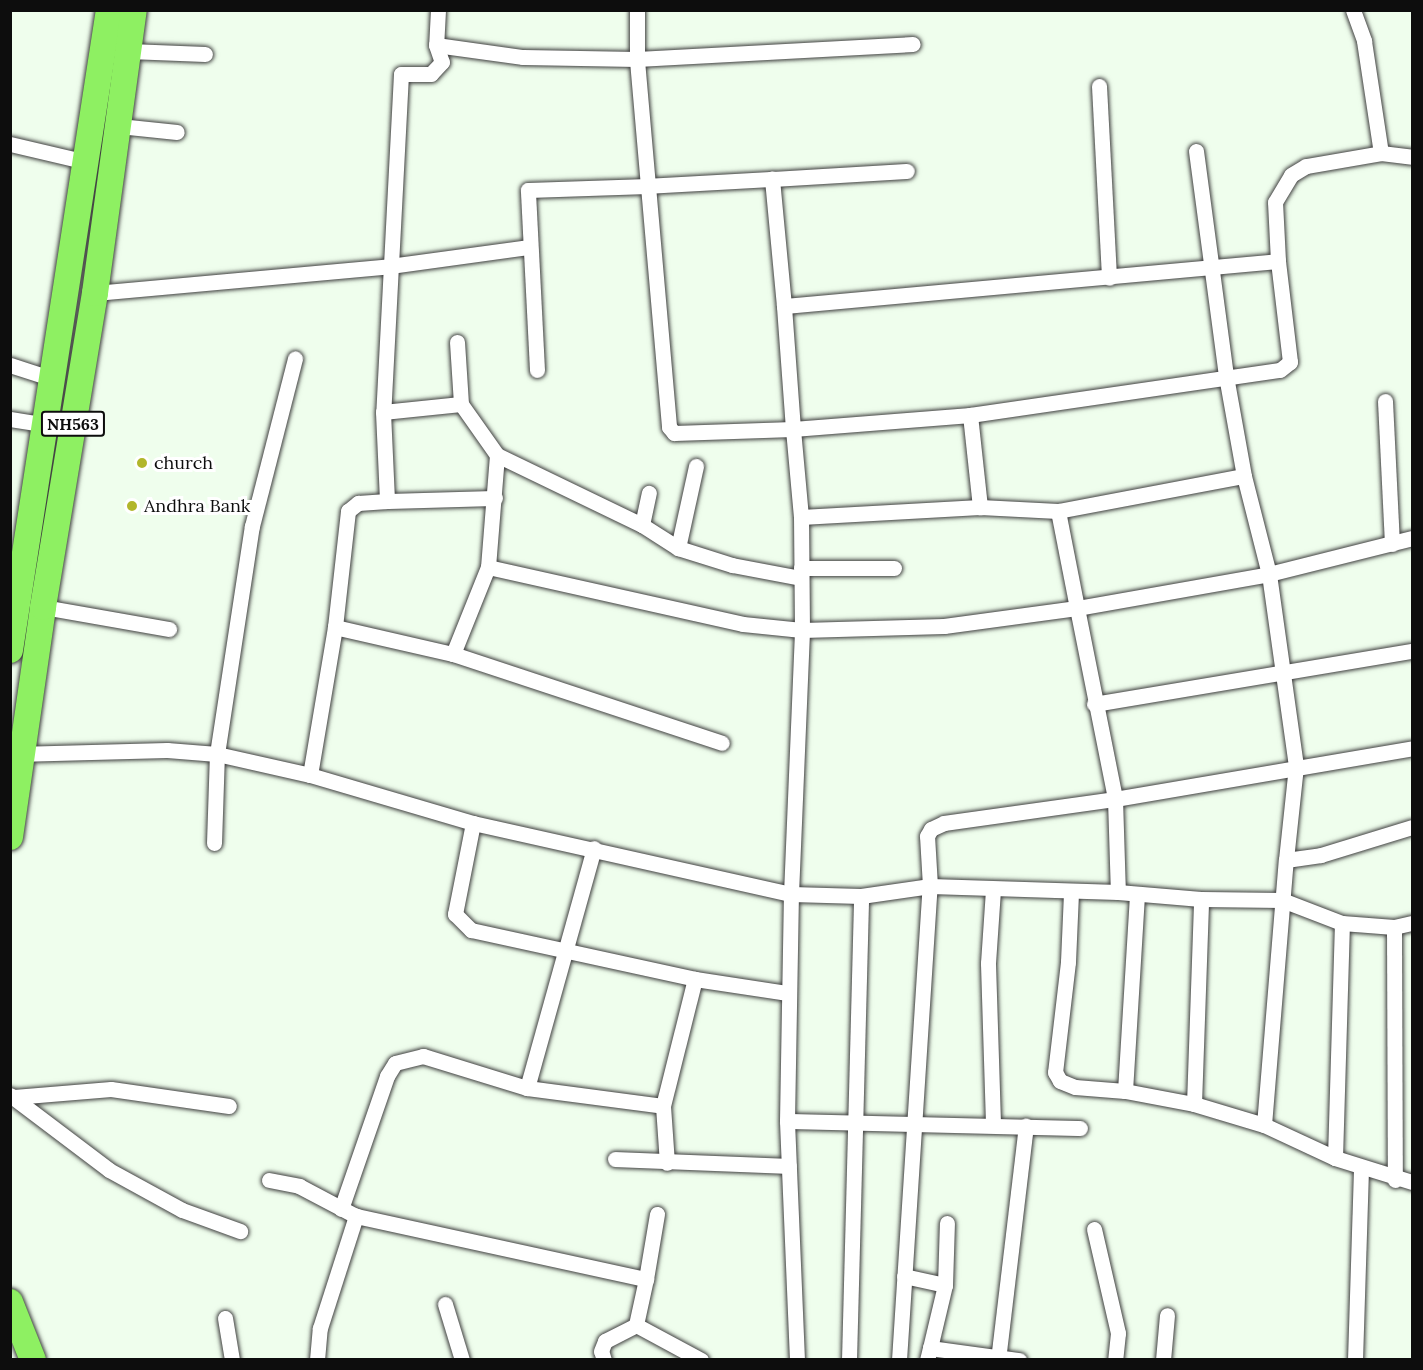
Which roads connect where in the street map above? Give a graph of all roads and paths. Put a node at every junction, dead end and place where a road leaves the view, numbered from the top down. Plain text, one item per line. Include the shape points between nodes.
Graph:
1 (109, 10) edge
2 (134, 10) edge
3 (438, 10) edge
4 (638, 10) edge
5 (1353, 10) edge
6 (913, 44) dead end
7 (436, 45) junction
8 (129, 51) junction
9 (205, 54) dead end
10 (637, 59) junction
11 (1100, 86) dead end
12 (118, 126) junction
13 (177, 132) dead end
14 (10, 144) edge
15 (1196, 151) dead end
16 (1381, 153) junction
17 (1413, 157) edge
18 (87, 162) junction
19 (907, 171) dead end
20 (772, 179) junction
21 (648, 186) junction
22 (528, 247) junction
23 (1278, 261) junction
24 (390, 266) junction
25 (1212, 269) junction
26 (1109, 278) junction
27 (95, 293) junction
28 (784, 306) junction
29 (457, 342) dead end
30 (295, 358) dead end
31 (10, 365) edge
32 (537, 370) dead end
33 (1226, 376) junction
34 (53, 379) junction
35 (1385, 401) dead end
36 (461, 404) junction
37 (383, 412) junction
38 (970, 415) junction
39 (10, 419) edge
40 (46, 425) junction
41 (793, 429) junction
42 (496, 455) junction
43 (696, 466) dead end
44 (1244, 476) junction
45 (649, 493) dead end
46 (495, 498) junction
47 (387, 501) junction
48 (980, 507) junction
49 (1058, 511) junction
50 (801, 517) junction
51 (642, 525) junction
52 (1413, 538) edge
53 (1392, 544) junction
54 (678, 548) junction
55 (488, 567) junction
56 (894, 568) dead end
57 (801, 573) junction
58 (1269, 574) junction
59 (43, 607) junction
60 (1077, 608) junction
61 (335, 627) junction
62 (169, 628) dead end
63 (801, 630) junction
64 (10, 650) edge
65 (1413, 651) edge
66 (453, 654) junction
67 (1283, 670) junction
68 (1094, 704) junction
69 (722, 742) dead end
70 (1413, 748) edge
71 (16, 754) edge
72 (217, 754) junction
73 (1296, 766) junction
74 (310, 775) junction
75 (1116, 799) junction
76 (473, 823) junction
77 (1413, 827) edge
78 (10, 837) edge
79 (214, 843) dead end
80 (594, 848) junction
81 (1286, 860) junction
82 (930, 886) junction
83 (993, 890) junction
84 (1119, 892) junction
85 (1071, 893) junction
86 (791, 894) junction
87 (861, 896) junction
88 (1137, 896) junction
89 (1201, 899) junction
90 (1282, 900) junction
91 (1342, 923) junction
92 (1413, 923) edge
93 (1394, 927) junction
94 (565, 950) junction
95 (695, 979) junction
96 (788, 993) junction
97 (527, 1088) junction
98 (1125, 1091) junction
99 (12, 1096) edge
100 (1194, 1104) junction
101 (229, 1106) dead end
102 (663, 1106) junction
103 (787, 1121) junction
104 (854, 1122) junction
105 (913, 1122) junction
106 (993, 1123) junction
107 (1264, 1125) junction
108 (1026, 1126) junction
109 (1080, 1128) dead end
110 (1335, 1158) junction
111 (615, 1159) dead end
112 (667, 1163) junction
113 (789, 1166) junction
114 (1361, 1167) junction
115 (269, 1180) dead end
116 (1395, 1180) junction
117 (1413, 1182) edge
118 (341, 1209) junction
119 (657, 1214) dead end
120 (356, 1216) junction
121 (947, 1223) dead end
122 (1094, 1229) dead end
123 (240, 1231) dead end
124 (904, 1276) junction
125 (646, 1279) junction
126 (945, 1285) junction
127 (10, 1302) edge
128 (445, 1304) dead end
129 (1167, 1315) dead end
130 (225, 1318) dead end
131 (636, 1325) junction
132 (928, 1354) edge
133 (998, 1358) edge
134 (33, 1359) edge
135 (232, 1359) edge
136 (317, 1359) edge
137 (462, 1359) edge
138 (604, 1359) edge
139 (701, 1359) edge
140 (797, 1359) edge
141 (849, 1359) edge
142 (900, 1359) edge
143 (1019, 1359) edge
144 (1116, 1359) edge
145 (1163, 1359) edge
146 (1355, 1359) edge

1 - 18 highway, NH563
2 - 8 highway, NH563
3 - 7 street
4 - 10 street
5 - 16 street via 1364,41
6 - 10 street
7 - 10 street via 523,57
7 - 24 street via 442,62 430,74 401,74
8 - 9 street
8 - 12 highway, NH563
10 - 21 street
11 - 26 street
12 - 13 street
12 - 27 highway, NH563
14 - 18 street
15 - 25 street
16 - 17 street
16 - 23 street via 1306,166 1291,175 1275,202
18 - 34 highway, NH563
19 - 20 street
20 - 21 street
20 - 28 street
21 - 22 street via 528,190
21 - 41 street via 669,427 685,435
22 - 24 street
22 - 32 street
23 - 25 street
23 - 33 street via 1290,362 1280,369
24 - 27 street
24 - 37 street
25 - 26 street
25 - 33 street
26 - 28 street
27 - 59 highway, NH563
28 - 41 street
29 - 36 street
30 - 72 street via 252,526
31 - 34 street
33 - 38 street
33 - 44 street
34 - 40 highway, NH563
35 - 53 street
36 - 37 street
36 - 42 street
37 - 47 street
38 - 41 street
38 - 48 street
39 - 40 street
40 - 64 highway, NH563
41 - 50 street
42 - 46 street
42 - 51 street
43 - 54 street
44 - 49 street
44 - 58 street
45 - 51 street
46 - 47 street
46 - 55 street
47 - 61 street via 358,502 348,512
48 - 49 street
48 - 50 street
49 - 60 street
50 - 57 street
51 - 54 street
52 - 53 street
53 - 58 street
54 - 57 street via 732,565
55 - 63 street via 743,624
55 - 66 street
56 - 57 street
57 - 63 street
58 - 60 street
58 - 67 street
59 - 62 street
59 - 71 highway, NH563
60 - 63 street via 944,626
60 - 68 street
61 - 66 street
61 - 74 street
63 - 86 street
65 - 67 street
66 - 69 street
67 - 68 street
67 - 73 street
68 - 75 street
70 - 73 street
71 - 72 street via 166,750
71 - 78 highway, NH563
72 - 74 street
72 - 79 street
73 - 75 street
73 - 81 street
74 - 76 street
75 - 82 street via 944,823 931,829 927,836
75 - 84 street
76 - 80 street
76 - 94 street via 456,920 471,930
77 - 81 street via 1321,855
80 - 86 street
80 - 94 street
81 - 90 street
82 - 83 street
82 - 87 street
82 - 105 street
83 - 85 street
83 - 106 street via 988,963
84 - 85 street
84 - 88 street
85 - 98 street via 1068,962 1055,1072 1060,1081 1075,1087
86 - 87 street
86 - 96 street
87 - 104 street
88 - 89 street
88 - 98 street
89 - 90 street
89 - 100 street
90 - 91 street
90 - 107 street
91 - 93 street
91 - 110 street
92 - 93 street
93 - 116 street
94 - 95 street
94 - 97 street
95 - 96 street
95 - 102 street
96 - 103 street
97 - 102 street
97 - 118 street via 423,1056 395,1063
98 - 100 street
99 - 101 street via 111,1089
99 - 123 street via 109,1170 182,1210
100 - 107 street
102 - 112 street
103 - 104 street
103 - 113 street
104 - 105 street
104 - 141 street
105 - 106 street
105 - 124 street
106 - 108 street
107 - 110 street
108 - 109 street
108 - 133 street
110 - 114 street
111 - 112 street
112 - 113 street
113 - 140 street
114 - 116 street
114 - 146 street
115 - 118 street via 299,1186
116 - 117 street
118 - 120 street
119 - 125 street
120 - 125 street
120 - 136 street via 320,1328
121 - 126 street
122 - 144 street via 1118,1333
124 - 126 street
124 - 142 street
125 - 131 street
126 - 132 street
127 - 134 highway
128 - 137 street
129 - 145 street
130 - 135 street
131 - 138 street via 605,1341 601,1351
131 - 139 street
132 - 133 street
133 - 143 street

